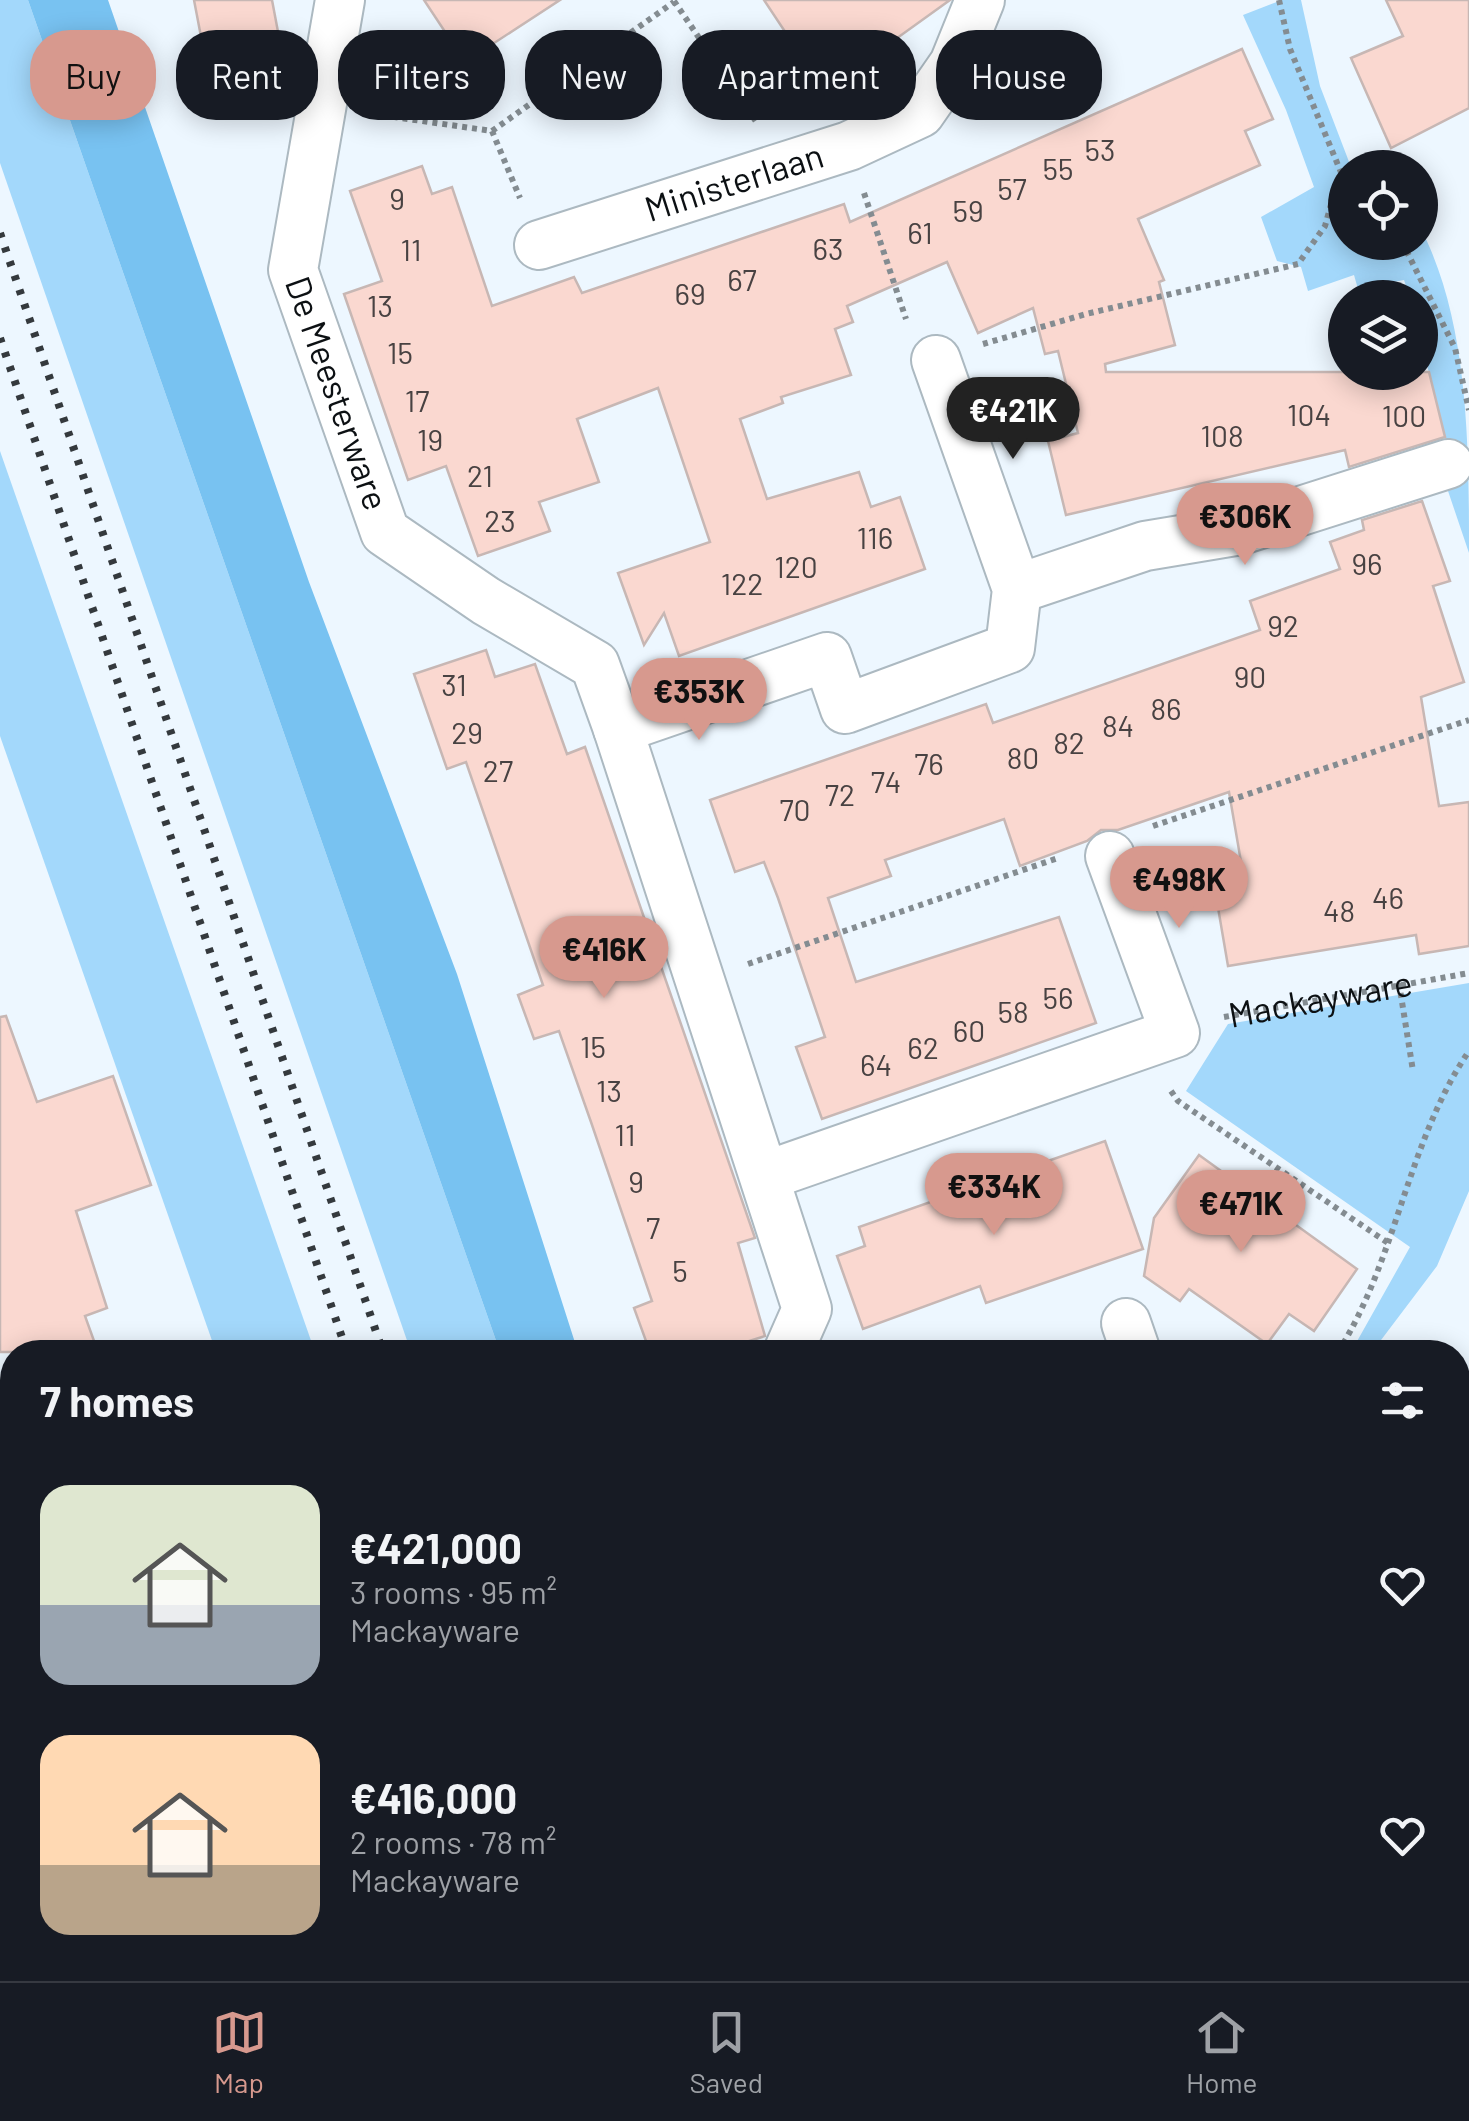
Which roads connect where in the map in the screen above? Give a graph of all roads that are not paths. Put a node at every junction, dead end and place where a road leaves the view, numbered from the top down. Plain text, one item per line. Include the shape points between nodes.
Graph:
1 (340, 0) edge
2 (980, 0) edge
3 (539, 245) road end
4 (936, 360) road end
5 (1448, 464) dead end
6 (1016, 589) junction
7 (618, 730) junction
8 (1108, 849) road end
9 (765, 1176) junction
10 (793, 1340) edge

1 - 7 street, De Meesterware via 294,270 385,532 486,602 595,665
2 - 3 street, Ministerlaan via 954,64 920,113 849,146
4 - 6 street
5 - 6 street via 1241,530 1145,546
6 - 7 street via 1010,648 845,709 827,658
7 - 9 street
8 - 9 street via 1158,1039
9 - 10 street via 807,1310

